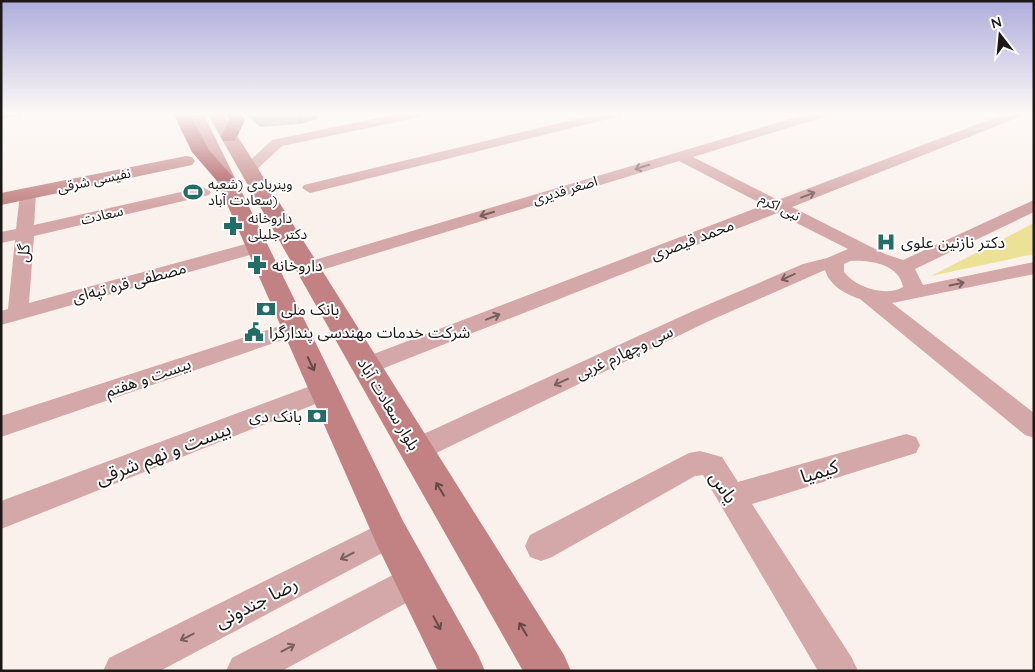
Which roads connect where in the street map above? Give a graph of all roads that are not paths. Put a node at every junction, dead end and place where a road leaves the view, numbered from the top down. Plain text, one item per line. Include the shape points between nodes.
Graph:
1 (197, 144) edge
2 (209, 144) edge
3 (226, 144) edge
4 (275, 144) edge
5 (488, 144) edge
6 (719, 144) edge
7 (937, 144) edge
8 (680, 156) junction
9 (186, 160) dead end
10 (225, 179) junction
11 (310, 188) dead end
12 (28, 194) junction
13 (1, 199) edge
14 (1034, 205) edge
15 (778, 206) junction
16 (25, 233) junction
17 (1, 238) edge
18 (257, 247) junction
19 (879, 258) junction
20 (834, 262) junction
21 (308, 268) junction
22 (901, 268) junction
23 (1034, 268) edge
24 (867, 294) junction
25 (909, 294) junction
26 (10, 316) edge
27 (295, 328) junction
28 (366, 366) junction
29 (324, 390) junction
30 (1, 427) edge
31 (1034, 428) edge
32 (906, 445) dead end
33 (416, 450) junction
34 (732, 497) junction
35 (1, 515) edge
36 (390, 533) junction
37 (541, 546) dead end
38 (414, 580) junction
39 (543, 669) edge
40 (122, 671) edge
41 (245, 671) edge
42 (462, 671) edge
43 (839, 671) edge

1 - 10 highway
2 - 10 main road
3 - 10 main road, بلوار سعادت آباد
4 - 10 street
5 - 11 street
6 - 8 street, اصغر قدیری
15 -> 7 street, محمد قیصری
8 - 15 street, نبی اکرم
8 -> 21 street, اصغر قدیری
9 - 12 main road, نفیسی شرقی
10 - 16 street, سعادت
10 - 18 main road, بلوار سعادت آباد
10 - 21 main road, بلوار سعادت آباد
12 - 13 main road, نفیسی شرقی
12 - 16 street, گل
14 - 22 street
15 - 19 street, نبی اکرم
28 -> 15 street, محمد قیصری
16 - 17 street, سعادت
16 - 26 street, گل
18 - 26 street, مصطفی قره تپه‌ای
18 - 27 main road, بلوار سعادت آباد
19 - 20 street, سی وچهارم غربی via 855,254
19 - 22 street
20 - 24 street via 832,268 840,281
20 -> 33 street, سی وچهارم غربی via 810,268 701,316
21 - 28 main road, بلوار سعادت آباد
22 - 25 street via 914,282 914,289
25 -> 23 street
24 - 25 street via 887,298
24 - 31 street
27 -> 29 main road, بلوار سعادت آباد
27 - 30 street, بیست و هفتم
28 - 33 main road, بلوار سعادت آباد
29 - 35 street, بیست و نهم شرقی
29 - 36 main road, بلوار سعادت آباد
32 - 34 street, کیمیا
39 -> 33 main road, بلوار سعادت آباد
34 - 37 street, یاس via 712,466 689,465
34 - 43 street, یاس
36 - 38 main road, بلوار سعادت آباد
36 -> 40 street, رضا جندونی
41 -> 38 street
38 -> 42 main road, بلوار سعادت آباد

